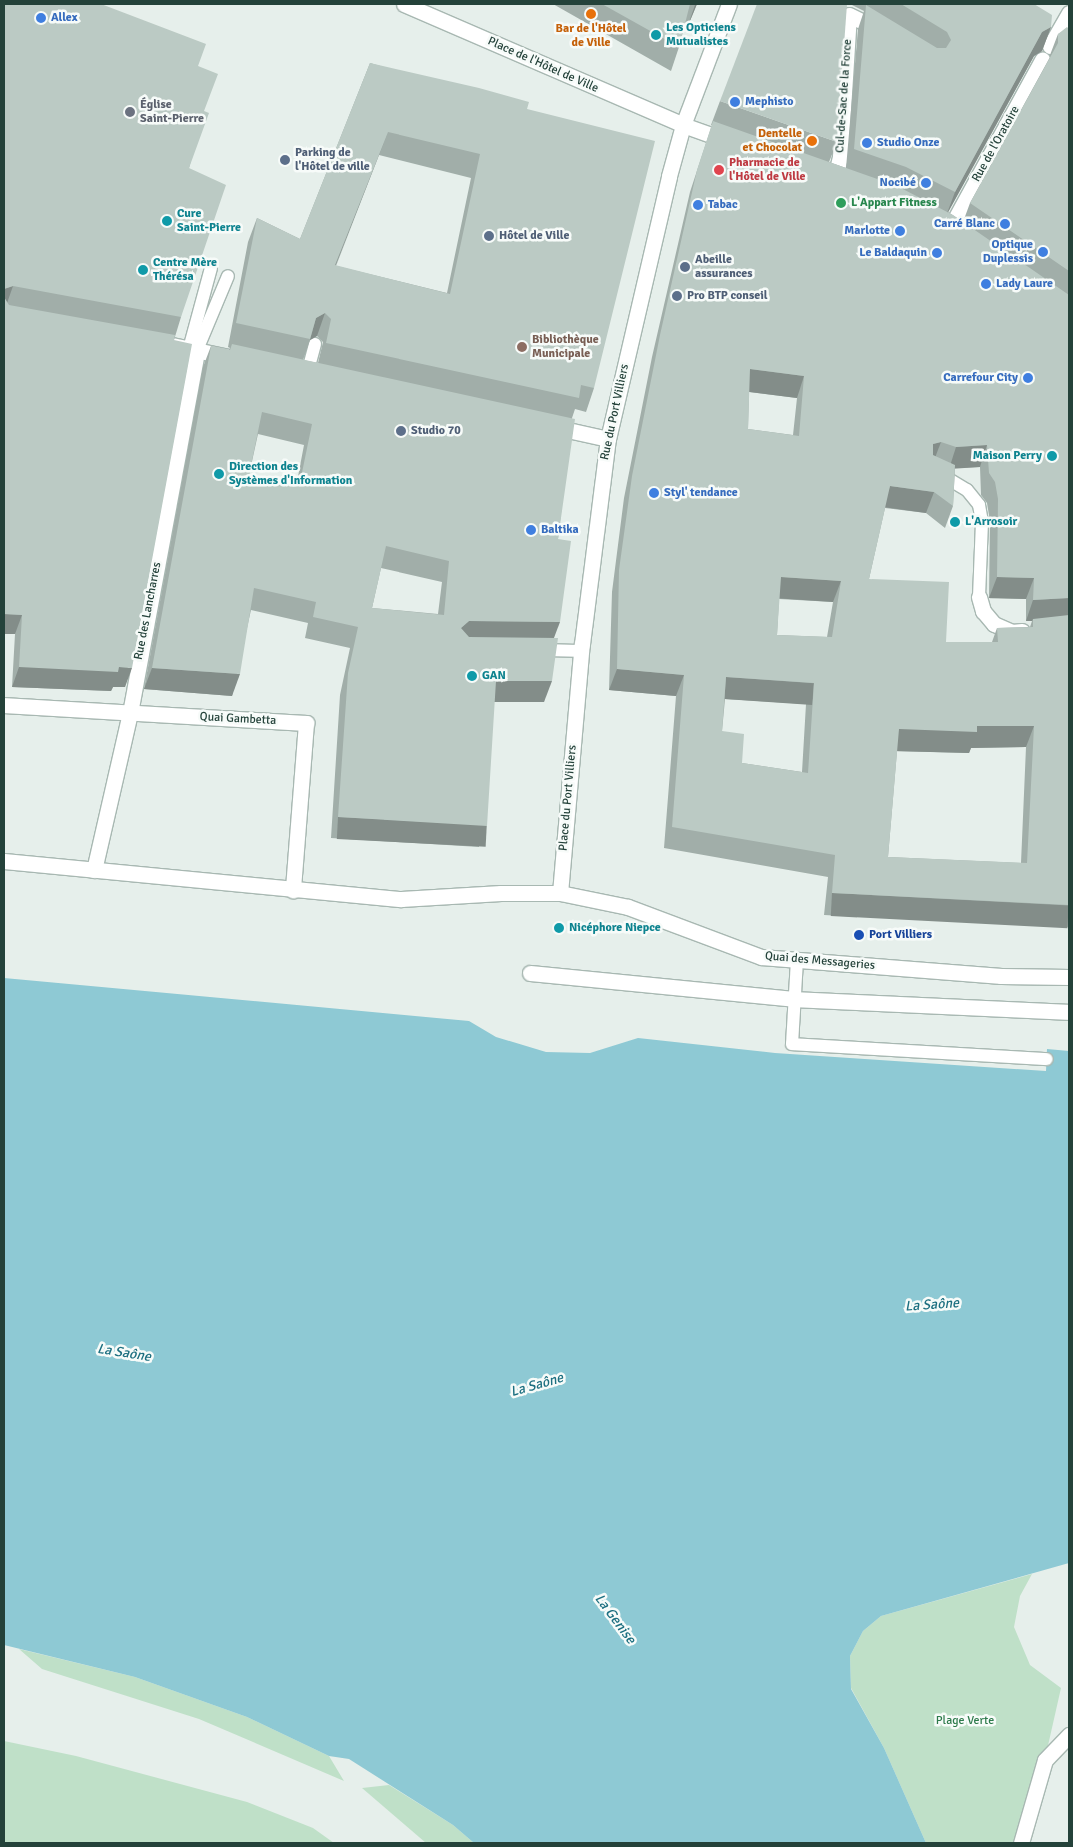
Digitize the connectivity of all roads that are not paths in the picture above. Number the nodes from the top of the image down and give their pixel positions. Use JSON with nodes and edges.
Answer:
{"nodes":[{"id":1,"x":404,"y":4,"type":"edge"},
{"id":2,"x":730,"y":4,"type":"edge"},
{"id":3,"x":1069,"y":13,"type":"edge"},
{"id":4,"x":891,"y":38,"type":"edge"},
{"id":5,"x":1050,"y":46,"type":"edge"},
{"id":6,"x":1042,"y":60,"type":"edge"},
{"id":7,"x":683,"y":125,"type":"junction"},
{"id":8,"x":744,"y":148,"type":"edge"},
{"id":9,"x":820,"y":173,"type":"edge"},
{"id":10,"x":835,"y":178,"type":"junction"},
{"id":11,"x":850,"y":182,"type":"edge"},
{"id":12,"x":933,"y":219,"type":"edge"},
{"id":13,"x":950,"y":228,"type":"junction"},
{"id":14,"x":966,"y":239,"type":"edge"},
{"id":15,"x":211,"y":268,"type":"dead end"},
{"id":16,"x":228,"y":276,"type":"dead end"},
{"id":17,"x":155,"y":342,"type":"edge"},
{"id":18,"x":315,"y":344,"type":"edge"},
{"id":19,"x":193,"y":349,"type":"junction"},
{"id":20,"x":243,"y":360,"type":"edge"},
{"id":21,"x":288,"y":370,"type":"edge"},
{"id":22,"x":307,"y":374,"type":"junction"},
{"id":23,"x":326,"y":378,"type":"edge"},
{"id":24,"x":538,"y":424,"type":"edge"},
{"id":25,"x":608,"y":439,"type":"junction"},
{"id":26,"x":931,"y":471,"type":"edge"},
{"id":27,"x":979,"y":597,"type":"joint"},
{"id":28,"x":1040,"y":629,"type":"edge"},
{"id":29,"x":526,"y":650,"type":"edge"},
{"id":30,"x":581,"y":650,"type":"junction"},
{"id":31,"x":576,"y":704,"type":"joint"},
{"id":32,"x":4,"y":705,"type":"edge"},
{"id":33,"x":130,"y":713,"type":"junction"},
{"id":34,"x":4,"y":861,"type":"edge"},
{"id":35,"x":94,"y":870,"type":"junction"},
{"id":36,"x":293,"y":890,"type":"junction"},
{"id":37,"x":560,"y":893,"type":"junction"},
{"id":38,"x":797,"y":960,"type":"junction"},
{"id":39,"x":530,"y":973,"type":"dead end"},
{"id":40,"x":1069,"y":977,"type":"edge"},
{"id":41,"x":794,"y":999,"type":"junction"},
{"id":42,"x":1069,"y":1012,"type":"edge"},
{"id":43,"x":1047,"y":1059,"type":"dead end"},
{"id":44,"x":1069,"y":1735,"type":"edge"},
{"id":45,"x":1021,"y":1843,"type":"edge"}],
"edges":[{"from":1,"to":7,"type":"street","name":"Place de l'Hôtel de Ville"},
{"from":2,"to":7,"type":"street","name":"Rue du Port Villiers"},
{"from":3,"to":5,"type":"street"},
{"from":4,"to":10,"type":"street","name":"Cul-de-Sac de la Force"},
{"from":6,"to":13,"type":"street","name":"Rue de l'Oratoire"},
{"from":7,"to":8,"type":"street","name":"Place de l'Hôtel de Ville"},
{"from":7,"to":25,"type":"street","name":"Rue du Port Villiers"},
{"from":9,"to":10,"type":"street"},
{"from":10,"to":11,"type":"street"},
{"from":12,"to":13,"type":"street"},
{"from":13,"to":14,"type":"street"},
{"from":15,"to":19,"type":"lane"},
{"from":16,"to":19,"type":"lane"},
{"from":17,"to":19,"type":"street"},
{"from":18,"to":22,"type":"lane"},
{"from":19,"to":20,"type":"street"},
{"from":19,"to":33,"type":"street","name":"Rue des Lancharres"},
{"from":21,"to":22,"type":"street"},
{"from":22,"to":23,"type":"street"},
{"from":24,"to":25,"type":"street"},
{"from":25,"to":30,"type":"street","name":"Rue du Port Villiers"},
{"from":26,"to":27,"type":"lane"},
{"from":27,"to":28,"type":"street"},
{"from":29,"to":30,"type":"lane"},
{"from":30,"to":31,"type":"street","name":"Rue du Port Villiers"},
{"from":31,"to":37,"type":"street","name":"Place du Port Villiers"},
{"from":32,"to":33,"type":"street","name":"Quai Gambetta"},
{"from":33,"to":35,"type":"street","name":"Rue des Lancharres"},
{"from":33,"to":36,"type":"street","name":"Quai Gambetta"},
{"from":34,"to":35,"type":"street"},
{"from":35,"to":36,"type":"street"},
{"from":36,"to":37,"type":"street","name":"Quai des Messageries"},
{"from":37,"to":38,"type":"street","name":"Quai des Messageries"},
{"from":38,"to":40,"type":"street","name":"Quai des Messageries"},
{"from":38,"to":41,"type":"lane"},
{"from":39,"to":41,"type":"street"},
{"from":41,"to":42,"type":"street"},
{"from":41,"to":43,"type":"lane"},
{"from":44,"to":45,"type":"street"}]}
